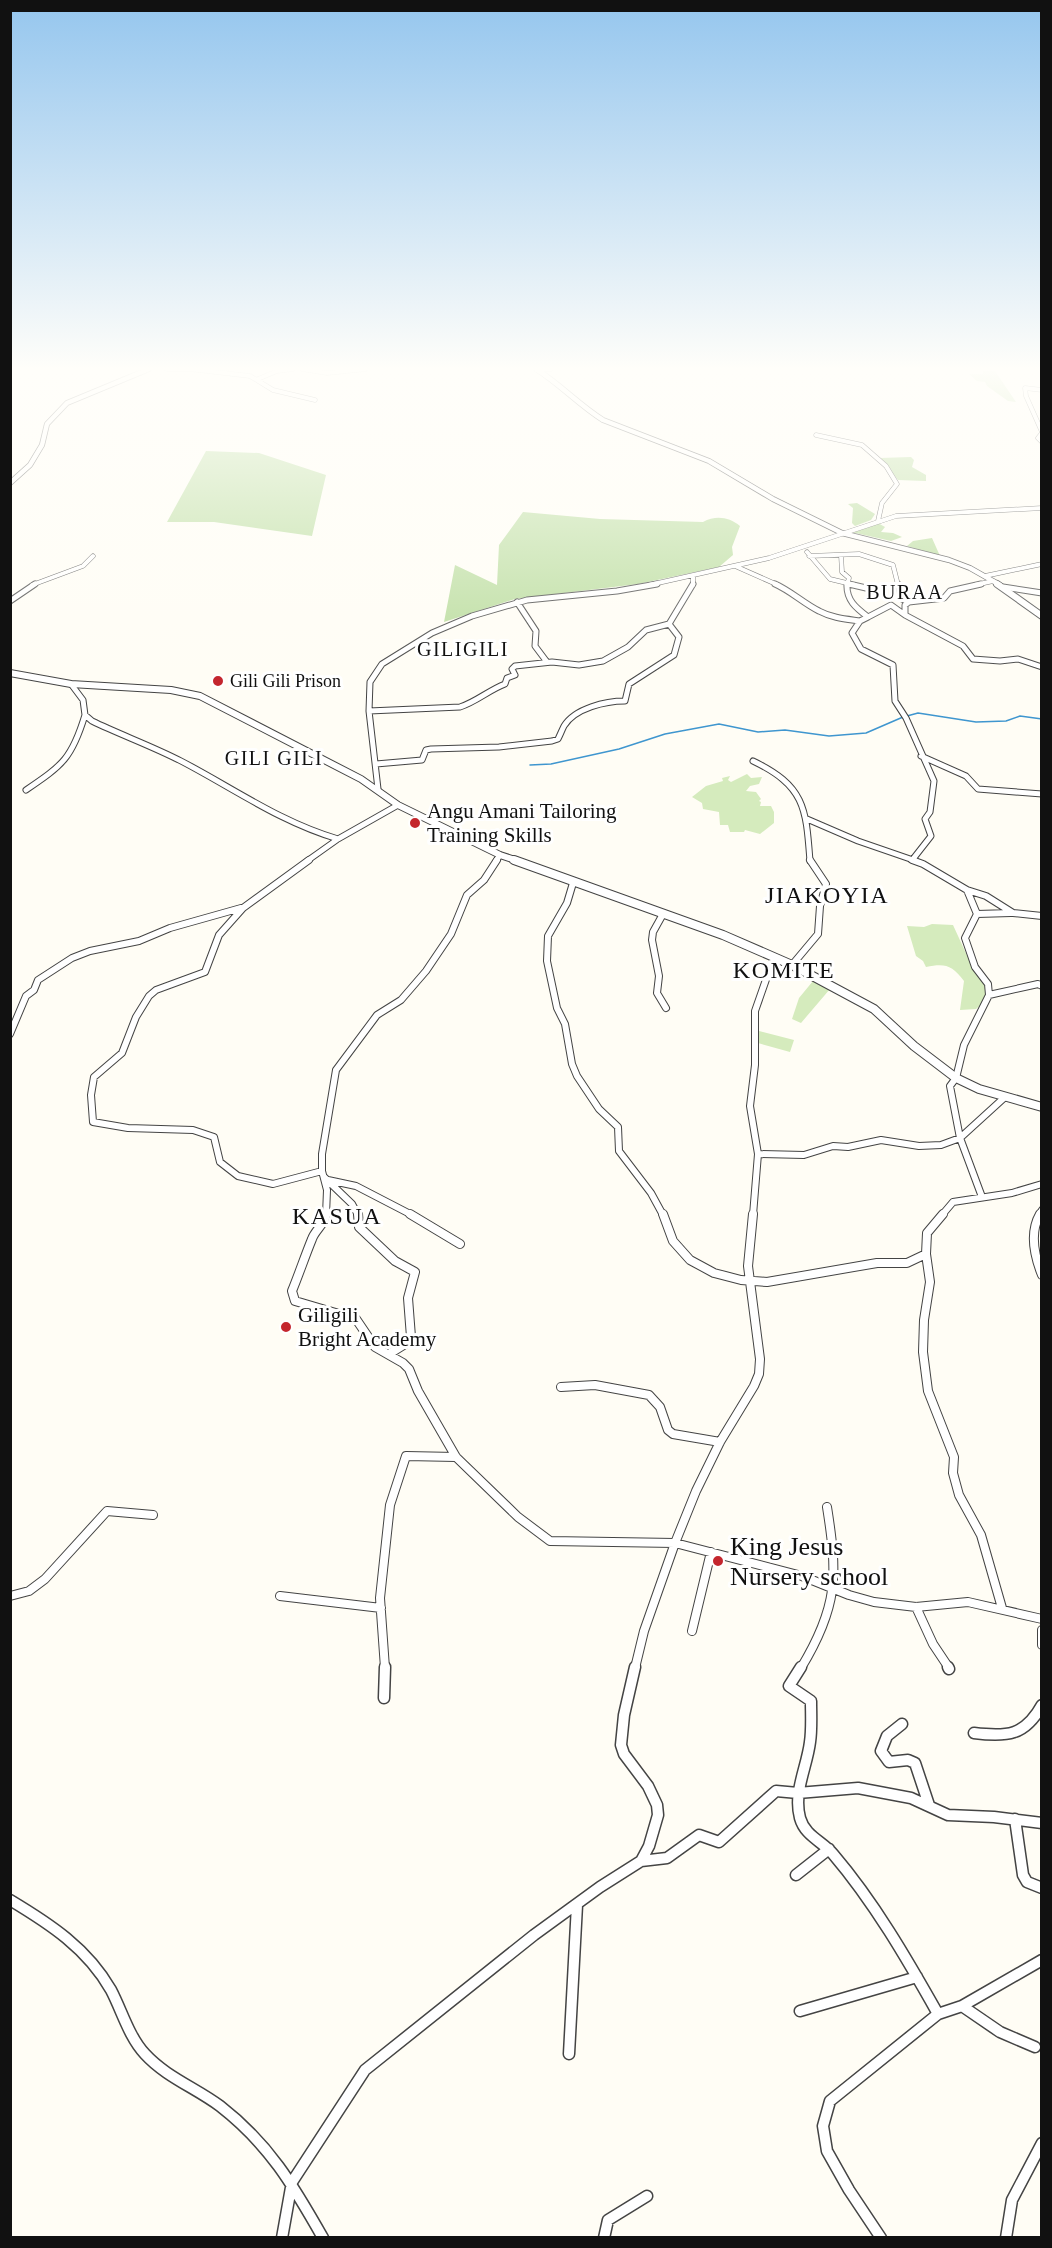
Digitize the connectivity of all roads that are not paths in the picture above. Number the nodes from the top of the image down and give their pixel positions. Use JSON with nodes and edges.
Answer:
{"nodes":[{"id":1,"x":22,"y":474,"type":"edge"},
{"id":2,"x":731,"y":474,"type":"edge"},
{"id":3,"x":892,"y":474,"type":"edge"},
{"id":4,"x":10,"y":483,"type":"edge"},
{"id":5,"x":1041,"y":508,"type":"edge"},
{"id":6,"x":878,"y":521,"type":"junction"},
{"id":7,"x":842,"y":533,"type":"junction"},
{"id":8,"x":803,"y":549,"type":"junction"},
{"id":9,"x":841,"y":555,"type":"junction"},
{"id":10,"x":93,"y":556,"type":"dead end"},
{"id":11,"x":809,"y":556,"type":"junction"},
{"id":12,"x":1041,"y":564,"type":"edge"},
{"id":13,"x":735,"y":566,"type":"junction"},
{"id":14,"x":985,"y":576,"type":"junction"},
{"id":15,"x":693,"y":577,"type":"junction"},
{"id":16,"x":993,"y":581,"type":"junction"},
{"id":17,"x":847,"y":584,"type":"junction"},
{"id":18,"x":1004,"y":587,"type":"junction"},
{"id":19,"x":866,"y":588,"type":"dead end"},
{"id":20,"x":1041,"y":593,"type":"edge"},
{"id":21,"x":10,"y":600,"type":"edge"},
{"id":22,"x":517,"y":602,"type":"junction"},
{"id":23,"x":909,"y":602,"type":"junction"},
{"id":24,"x":905,"y":615,"type":"junction"},
{"id":25,"x":1041,"y":616,"type":"edge"},
{"id":26,"x":868,"y":617,"type":"junction"},
{"id":27,"x":860,"y":621,"type":"junction"},
{"id":28,"x":669,"y":624,"type":"junction"},
{"id":29,"x":547,"y":662,"type":"junction"},
{"id":30,"x":1041,"y":667,"type":"edge"},
{"id":31,"x":10,"y":673,"type":"edge"},
{"id":32,"x":71,"y":684,"type":"junction"},
{"id":33,"x":369,"y":711,"type":"junction"},
{"id":34,"x":85,"y":715,"type":"junction"},
{"id":35,"x":921,"y":756,"type":"junction"},
{"id":36,"x":753,"y":761,"type":"dead end"},
{"id":37,"x":376,"y":764,"type":"junction"},
{"id":38,"x":27,"y":789,"type":"dead end"},
{"id":39,"x":378,"y":789,"type":"junction"},
{"id":40,"x":1041,"y":794,"type":"edge"},
{"id":41,"x":398,"y":806,"type":"junction"},
{"id":42,"x":807,"y":819,"type":"junction"},
{"id":43,"x":338,"y":839,"type":"junction"},
{"id":44,"x":500,"y":855,"type":"junction"},
{"id":45,"x":913,"y":859,"type":"junction"},
{"id":46,"x":573,"y":883,"type":"junction"},
{"id":47,"x":967,"y":890,"type":"junction"},
{"id":48,"x":243,"y":908,"type":"junction"},
{"id":49,"x":1011,"y":913,"type":"junction"},
{"id":50,"x":663,"y":914,"type":"junction"},
{"id":51,"x":976,"y":915,"type":"junction"},
{"id":52,"x":1041,"y":916,"type":"edge"},
{"id":53,"x":779,"y":959,"type":"junction"},
{"id":54,"x":792,"y":965,"type":"junction"},
{"id":55,"x":1041,"y":986,"type":"edge"},
{"id":56,"x":989,"y":995,"type":"junction"},
{"id":57,"x":666,"y":1008,"type":"dead end"},
{"id":58,"x":10,"y":1034,"type":"edge"},
{"id":59,"x":956,"y":1078,"type":"junction"},
{"id":60,"x":1005,"y":1097,"type":"junction"},
{"id":61,"x":1041,"y":1107,"type":"edge"},
{"id":62,"x":960,"y":1138,"type":"junction"},
{"id":63,"x":758,"y":1154,"type":"junction"},
{"id":64,"x":325,"y":1176,"type":"junction"},
{"id":65,"x":1041,"y":1184,"type":"edge"},
{"id":66,"x":982,"y":1197,"type":"junction"},
{"id":67,"x":1041,"y":1210,"type":"edge"},
{"id":68,"x":460,"y":1244,"type":"dead end"},
{"id":69,"x":926,"y":1254,"type":"junction"},
{"id":70,"x":1041,"y":1275,"type":"edge"},
{"id":71,"x":750,"y":1282,"type":"junction"},
{"id":72,"x":389,"y":1354,"type":"junction"},
{"id":73,"x":561,"y":1387,"type":"dead end"},
{"id":74,"x":720,"y":1442,"type":"junction"},
{"id":75,"x":456,"y":1457,"type":"junction"},
{"id":76,"x":827,"y":1507,"type":"dead end"},
{"id":77,"x":153,"y":1515,"type":"dead end"},
{"id":78,"x":675,"y":1543,"type":"junction"},
{"id":79,"x":711,"y":1552,"type":"junction"},
{"id":80,"x":832,"y":1588,"type":"junction"},
{"id":81,"x":10,"y":1596,"type":"edge"},
{"id":82,"x":280,"y":1596,"type":"dead end"},
{"id":83,"x":916,"y":1606,"type":"junction"},
{"id":84,"x":381,"y":1608,"type":"junction"},
{"id":85,"x":1002,"y":1608,"type":"junction"},
{"id":86,"x":1041,"y":1619,"type":"edge"},
{"id":87,"x":1041,"y":1630,"type":"edge"},
{"id":88,"x":692,"y":1631,"type":"dead end"},
{"id":89,"x":1041,"y":1645,"type":"edge"},
{"id":90,"x":949,"y":1669,"type":"dead end"},
{"id":91,"x":384,"y":1698,"type":"dead end"},
{"id":92,"x":1041,"y":1705,"type":"edge"},
{"id":93,"x":902,"y":1724,"type":"dead end"},
{"id":94,"x":974,"y":1733,"type":"dead end"},
{"id":95,"x":798,"y":1793,"type":"junction"},
{"id":96,"x":929,"y":1805,"type":"junction"},
{"id":97,"x":1015,"y":1819,"type":"junction"},
{"id":98,"x":1041,"y":1823,"type":"edge"},
{"id":99,"x":830,"y":1849,"type":"junction"},
{"id":100,"x":641,"y":1861,"type":"junction"},
{"id":101,"x":796,"y":1875,"type":"dead end"},
{"id":102,"x":1041,"y":1888,"type":"edge"},
{"id":103,"x":10,"y":1900,"type":"edge"},
{"id":104,"x":576,"y":1905,"type":"junction"},
{"id":105,"x":1041,"y":1960,"type":"edge"},
{"id":106,"x":917,"y":1977,"type":"junction"},
{"id":107,"x":962,"y":2006,"type":"junction"},
{"id":108,"x":800,"y":2011,"type":"dead end"},
{"id":109,"x":938,"y":2014,"type":"junction"},
{"id":110,"x":1035,"y":2047,"type":"dead end"},
{"id":111,"x":569,"y":2054,"type":"dead end"},
{"id":112,"x":1041,"y":2143,"type":"edge"},
{"id":113,"x":292,"y":2182,"type":"junction"},
{"id":114,"x":647,"y":2196,"type":"dead end"},
{"id":115,"x":282,"y":2238,"type":"edge"},
{"id":116,"x":323,"y":2238,"type":"edge"},
{"id":117,"x":603,"y":2238,"type":"edge"},
{"id":118,"x":881,"y":2238,"type":"edge"},
{"id":119,"x":1006,"y":2238,"type":"edge"}],
"edges":[{"from":1,"to":4,"type":"street"},
{"from":2,"to":7,"type":"street"},
{"from":3,"to":6,"type":"street"},
{"from":5,"to":6,"type":"street"},
{"from":6,"to":7,"type":"street"},
{"from":7,"to":8,"type":"street"},
{"from":7,"to":14,"type":"street"},
{"from":8,"to":11,"type":"street"},
{"from":8,"to":13,"type":"street"},
{"from":9,"to":11,"type":"street"},
{"from":9,"to":17,"type":"street"},
{"from":9,"to":23,"type":"street"},
{"from":10,"to":21,"type":"street"},
{"from":11,"to":17,"type":"street"},
{"from":12,"to":14,"type":"street"},
{"from":13,"to":15,"type":"street"},
{"from":13,"to":27,"type":"street"},
{"from":14,"to":16,"type":"street"},
{"from":15,"to":22,"type":"street"},
{"from":15,"to":28,"type":"street"},
{"from":16,"to":18,"type":"street"},
{"from":16,"to":23,"type":"street"},
{"from":17,"to":19,"type":"street"},
{"from":17,"to":26,"type":"street"},
{"from":18,"to":20,"type":"street"},
{"from":18,"to":25,"type":"street"},
{"from":22,"to":29,"type":"street"},
{"from":22,"to":33,"type":"street"},
{"from":23,"to":24,"type":"street"},
{"from":24,"to":26,"type":"street"},
{"from":24,"to":30,"type":"street"},
{"from":26,"to":27,"type":"street"},
{"from":27,"to":35,"type":"street"},
{"from":28,"to":29,"type":"street"},
{"from":28,"to":37,"type":"street"},
{"from":29,"to":33,"type":"street"},
{"from":31,"to":32,"type":"street"},
{"from":32,"to":34,"type":"street"},
{"from":32,"to":39,"type":"street"},
{"from":33,"to":37,"type":"street"},
{"from":34,"to":38,"type":"street"},
{"from":34,"to":43,"type":"street"},
{"from":35,"to":40,"type":"street"},
{"from":35,"to":45,"type":"street"},
{"from":36,"to":42,"type":"street"},
{"from":37,"to":39,"type":"street"},
{"from":39,"to":41,"type":"street"},
{"from":41,"to":43,"type":"street"},
{"from":41,"to":44,"type":"street"},
{"from":42,"to":45,"type":"street"},
{"from":42,"to":54,"type":"street"},
{"from":43,"to":48,"type":"street"},
{"from":44,"to":46,"type":"street"},
{"from":44,"to":64,"type":"street"},
{"from":45,"to":47,"type":"street"},
{"from":46,"to":50,"type":"street"},
{"from":46,"to":71,"type":"street"},
{"from":47,"to":49,"type":"street"},
{"from":47,"to":51,"type":"street"},
{"from":48,"to":58,"type":"street"},
{"from":48,"to":64,"type":"street"},
{"from":49,"to":51,"type":"street"},
{"from":49,"to":52,"type":"street"},
{"from":50,"to":53,"type":"street"},
{"from":50,"to":57,"type":"street"},
{"from":51,"to":56,"type":"street"},
{"from":53,"to":54,"type":"street"},
{"from":53,"to":63,"type":"street"},
{"from":54,"to":59,"type":"street"},
{"from":55,"to":56,"type":"street"},
{"from":56,"to":59,"type":"street"},
{"from":59,"to":60,"type":"street"},
{"from":59,"to":62,"type":"street"},
{"from":60,"to":61,"type":"street"},
{"from":60,"to":62,"type":"street"},
{"from":62,"to":63,"type":"street"},
{"from":62,"to":66,"type":"street"},
{"from":63,"to":71,"type":"street"},
{"from":64,"to":68,"type":"street"},
{"from":64,"to":72,"type":"street"},
{"from":64,"to":72,"type":"street"},
{"from":65,"to":66,"type":"street"},
{"from":66,"to":69,"type":"street"},
{"from":67,"to":70,"type":"street"},
{"from":69,"to":71,"type":"street"},
{"from":69,"to":85,"type":"street"},
{"from":71,"to":74,"type":"street"},
{"from":72,"to":75,"type":"street"},
{"from":73,"to":74,"type":"street"},
{"from":74,"to":78,"type":"street"},
{"from":75,"to":78,"type":"street"},
{"from":75,"to":84,"type":"street"},
{"from":76,"to":80,"type":"street"},
{"from":77,"to":81,"type":"street"},
{"from":78,"to":79,"type":"street"},
{"from":78,"to":100,"type":"street"},
{"from":79,"to":80,"type":"street"},
{"from":79,"to":88,"type":"street"},
{"from":80,"to":83,"type":"street"},
{"from":80,"to":95,"type":"street"},
{"from":82,"to":84,"type":"street"},
{"from":83,"to":85,"type":"street"},
{"from":83,"to":90,"type":"street"},
{"from":84,"to":91,"type":"street"},
{"from":85,"to":86,"type":"street"},
{"from":87,"to":89,"type":"street"},
{"from":92,"to":94,"type":"street"},
{"from":93,"to":96,"type":"street"},
{"from":95,"to":96,"type":"street"},
{"from":95,"to":99,"type":"street"},
{"from":95,"to":100,"type":"street"},
{"from":96,"to":97,"type":"street"},
{"from":97,"to":98,"type":"street"},
{"from":97,"to":102,"type":"street"},
{"from":99,"to":101,"type":"street"},
{"from":99,"to":106,"type":"street"},
{"from":100,"to":104,"type":"street"},
{"from":103,"to":113,"type":"street"},
{"from":104,"to":111,"type":"street"},
{"from":104,"to":113,"type":"street"},
{"from":105,"to":107,"type":"street"},
{"from":106,"to":108,"type":"street"},
{"from":106,"to":109,"type":"street"},
{"from":107,"to":109,"type":"street"},
{"from":107,"to":110,"type":"street"},
{"from":109,"to":118,"type":"street"},
{"from":112,"to":119,"type":"street"},
{"from":113,"to":115,"type":"street"},
{"from":113,"to":116,"type":"street"},
{"from":114,"to":117,"type":"street"}]}
